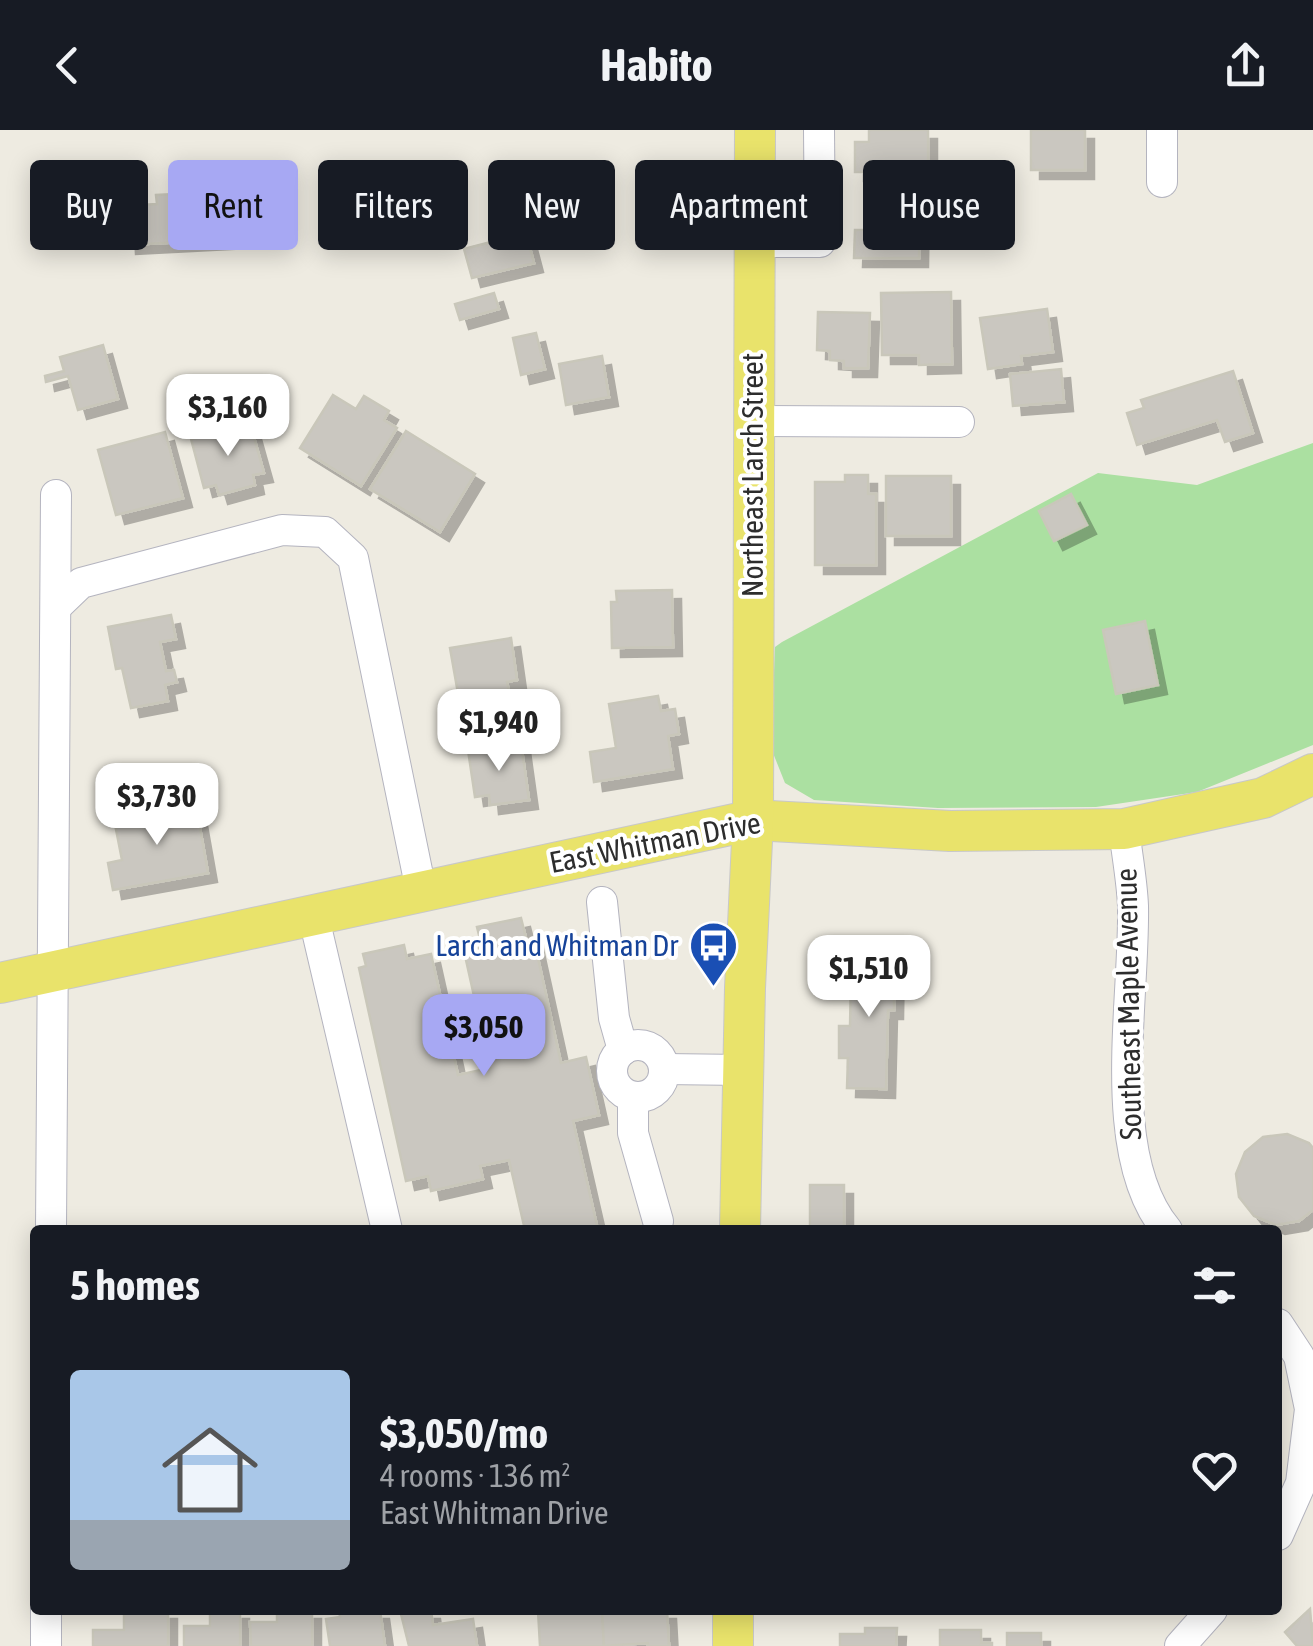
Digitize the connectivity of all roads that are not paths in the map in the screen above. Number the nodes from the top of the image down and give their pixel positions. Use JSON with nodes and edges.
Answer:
{"nodes":[{"id":1,"x":754,"y":130,"type":"edge"},
{"id":2,"x":819,"y":130,"type":"edge"},
{"id":3,"x":1162,"y":130,"type":"edge"},
{"id":4,"x":754,"y":160,"type":"edge"},
{"id":5,"x":819,"y":160,"type":"edge"},
{"id":6,"x":1162,"y":182,"type":"dead end"},
{"id":7,"x":754,"y":250,"type":"edge"},
{"id":8,"x":753,"y":421,"type":"junction"},
{"id":9,"x":959,"y":422,"type":"dead end"},
{"id":10,"x":56,"y":496,"type":"dead end"},
{"id":11,"x":56,"y":607,"type":"junction"},
{"id":12,"x":1313,"y":774,"type":"edge"},
{"id":13,"x":753,"y":820,"type":"junction"},
{"id":14,"x":1124,"y":830,"type":"junction"},
{"id":15,"x":421,"y":890,"type":"junction"},
{"id":16,"x":602,"y":902,"type":"dead end"},
{"id":17,"x":313,"y":914,"type":"junction"},
{"id":18,"x":53,"y":971,"type":"junction"},
{"id":19,"x":0,"y":983,"type":"edge"},
{"id":20,"x":623,"y":1050,"type":"junction"},
{"id":21,"x":664,"y":1069,"type":"junction"},
{"id":22,"x":743,"y":1070,"type":"junction"},
{"id":23,"x":634,"y":1097,"type":"junction"},
{"id":24,"x":658,"y":1221,"type":"dead end"},
{"id":25,"x":51,"y":1225,"type":"edge"},
{"id":26,"x":386,"y":1225,"type":"edge"},
{"id":27,"x":740,"y":1225,"type":"edge"},
{"id":28,"x":1163,"y":1225,"type":"edge"},
{"id":29,"x":1282,"y":1330,"type":"edge"},
{"id":30,"x":1282,"y":1526,"type":"edge"},
{"id":31,"x":46,"y":1615,"type":"edge"},
{"id":32,"x":733,"y":1615,"type":"edge"},
{"id":33,"x":1207,"y":1615,"type":"edge"},
{"id":34,"x":46,"y":1646,"type":"edge"},
{"id":35,"x":733,"y":1646,"type":"edge"},
{"id":36,"x":1180,"y":1646,"type":"edge"}],
"edges":[{"from":1,"to":4,"type":"main road","name":"Northeast Larch Street"},
{"from":2,"to":5,"type":"street"},
{"from":3,"to":6,"type":"street"},
{"from":7,"to":8,"type":"main road","name":"Northeast Larch Street"},
{"from":8,"to":9,"type":"street"},
{"from":8,"to":13,"type":"main road","name":"Northeast Larch Street"},
{"from":10,"to":11,"type":"street"},
{"from":11,"to":15,"type":"street"},
{"from":11,"to":18,"type":"street"},
{"from":12,"to":14,"type":"main road","name":"East Whitman Drive"},
{"from":13,"to":14,"type":"main road","name":"East Whitman Drive"},
{"from":13,"to":15,"type":"main road","name":"East Whitman Drive"},
{"from":13,"to":22,"type":"main road","name":"Northeast Larch Street"},
{"from":14,"to":28,"type":"street","name":"Southeast Maple Avenue"},
{"from":15,"to":17,"type":"main road","name":"East Whitman Drive"},
{"from":16,"to":20,"type":"street"},
{"from":17,"to":18,"type":"main road","name":"East Whitman Drive"},
{"from":17,"to":26,"type":"street"},
{"from":18,"to":19,"type":"main road","name":"East Whitman Drive"},
{"from":18,"to":25,"type":"street"},
{"from":20,"to":21,"type":"street"},
{"from":20,"to":23,"type":"street"},
{"from":21,"to":22,"type":"street"},
{"from":21,"to":23,"type":"street"},
{"from":22,"to":27,"type":"main road","name":"Northeast Larch Street"},
{"from":23,"to":24,"type":"street"},
{"from":29,"to":30,"type":"street"},
{"from":31,"to":34,"type":"street"},
{"from":32,"to":35,"type":"main road"},
{"from":33,"to":36,"type":"street"}]}
